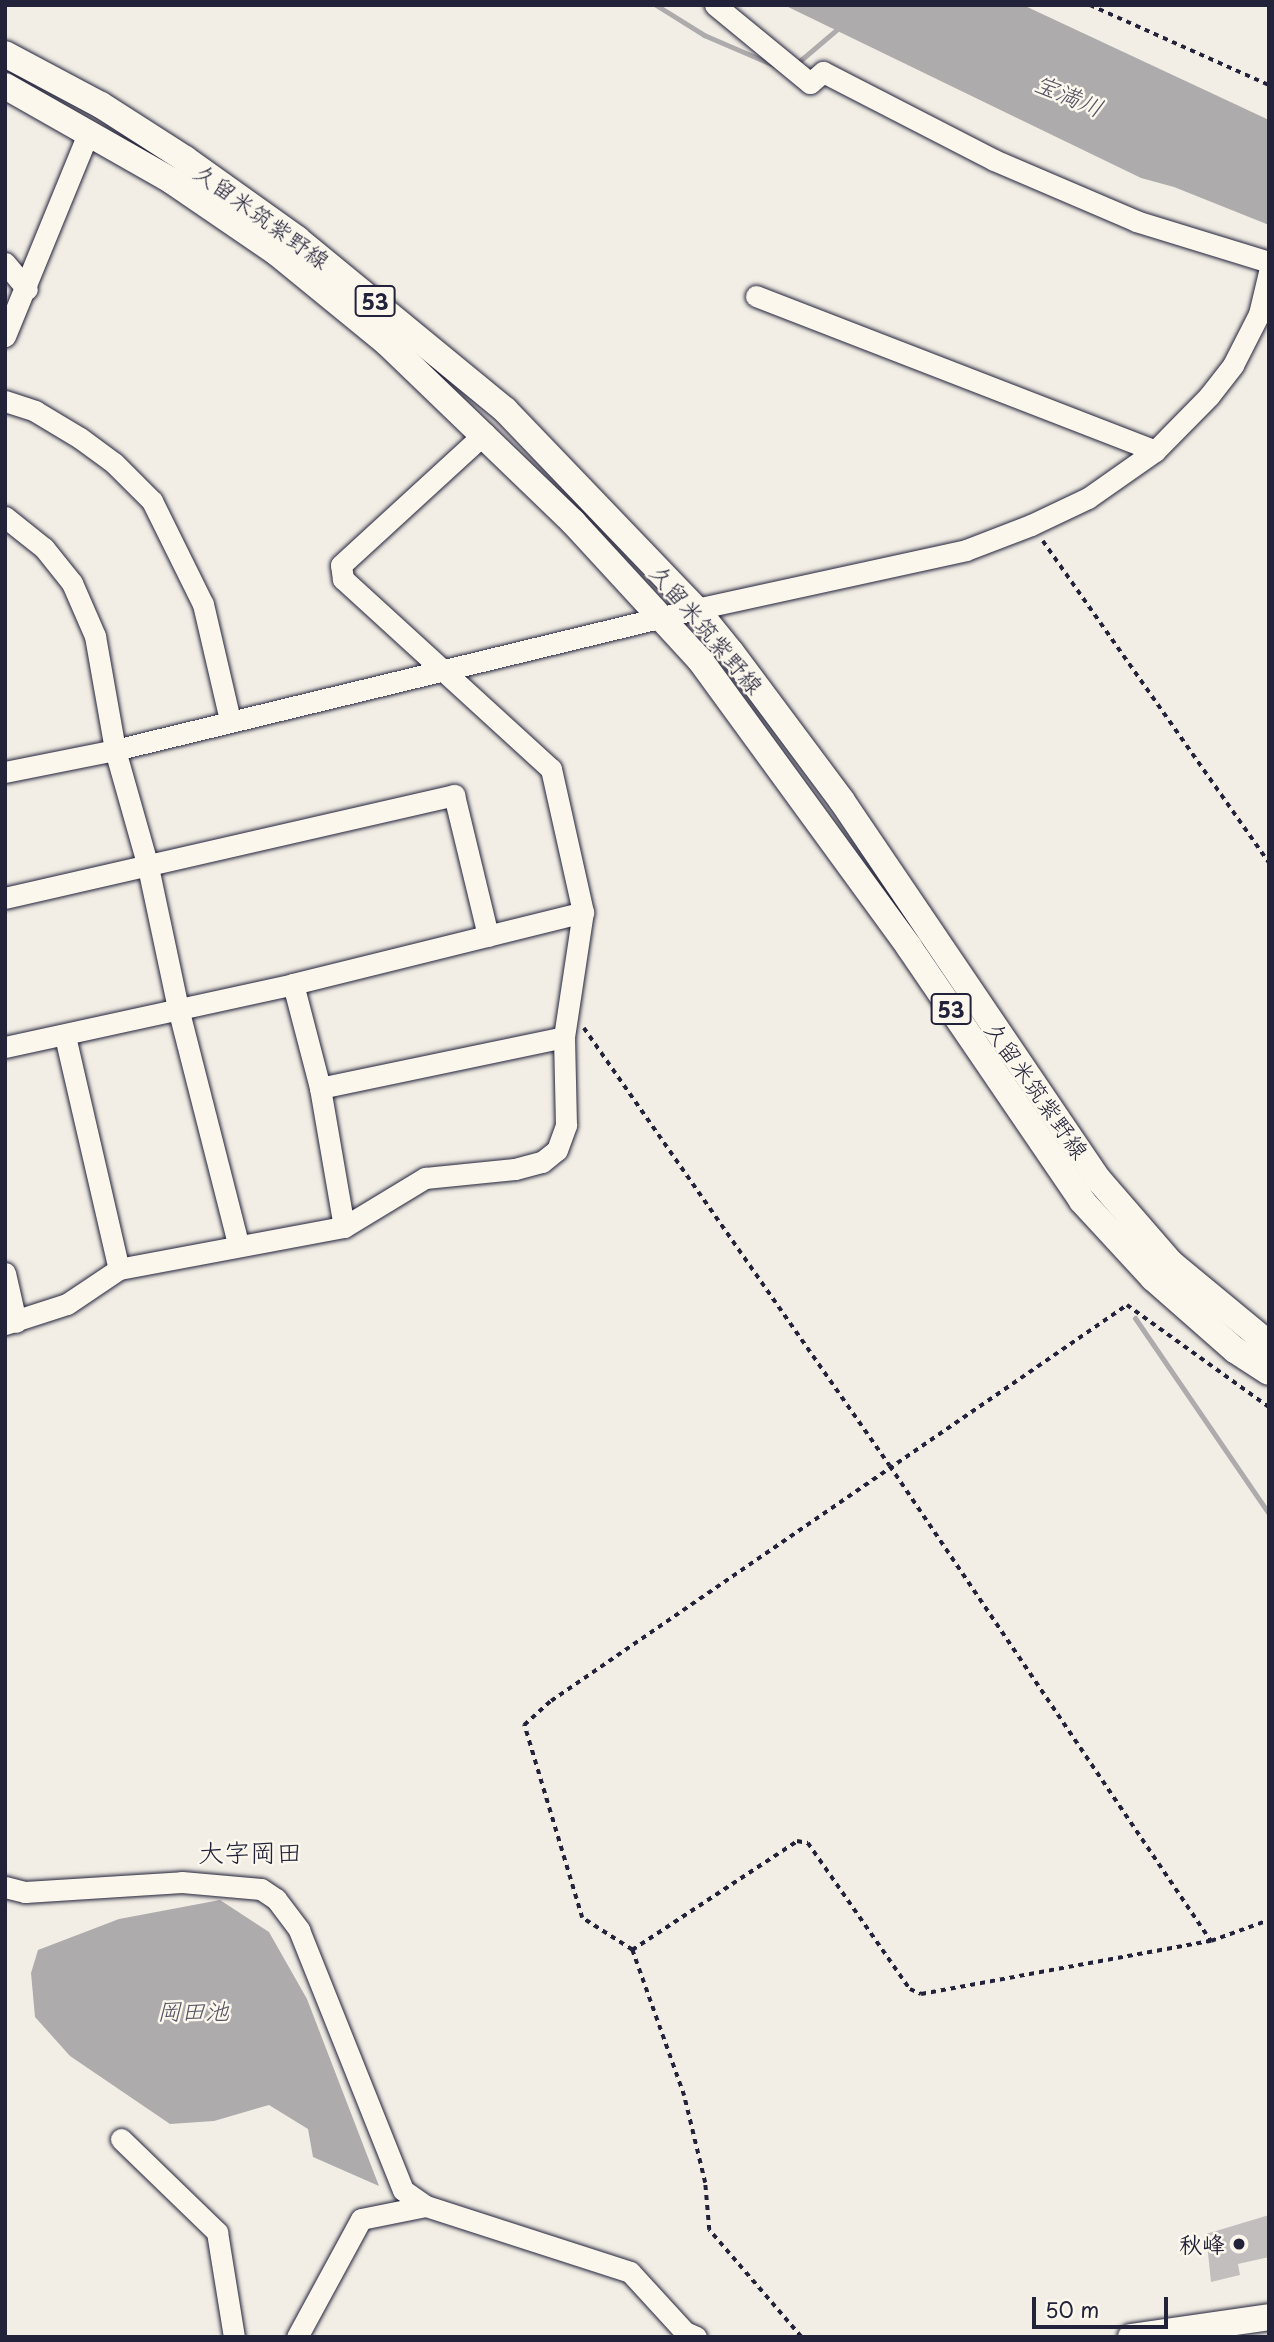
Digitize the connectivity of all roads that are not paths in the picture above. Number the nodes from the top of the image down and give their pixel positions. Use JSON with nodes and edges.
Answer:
{"nodes":[{"id":1,"x":715,"y":5,"type":"edge"},
{"id":2,"x":5,"y":54,"type":"edge"},
{"id":3,"x":5,"y":86,"type":"edge"},
{"id":4,"x":88,"y":134,"type":"junction"},
{"id":5,"x":1269,"y":262,"type":"edge"},
{"id":6,"x":5,"y":263,"type":"edge"},
{"id":7,"x":1269,"y":272,"type":"edge"},
{"id":8,"x":27,"y":289,"type":"junction"},
{"id":9,"x":757,"y":296,"type":"dead end"},
{"id":10,"x":5,"y":336,"type":"edge"},
{"id":11,"x":5,"y":401,"type":"edge"},
{"id":12,"x":485,"y":433,"type":"junction"},
{"id":13,"x":1155,"y":450,"type":"junction"},
{"id":14,"x":5,"y":517,"type":"edge"},
{"id":15,"x":696,"y":609,"type":"junction"},
{"id":16,"x":663,"y":617,"type":"junction"},
{"id":17,"x":444,"y":670,"type":"junction"},
{"id":18,"x":230,"y":720,"type":"junction"},
{"id":19,"x":115,"y":750,"type":"junction"},
{"id":20,"x":5,"y":772,"type":"edge"},
{"id":21,"x":148,"y":867,"type":"junction"},
{"id":22,"x":5,"y":898,"type":"edge"},
{"id":23,"x":583,"y":912,"type":"junction"},
{"id":24,"x":488,"y":936,"type":"junction"},
{"id":25,"x":293,"y":984,"type":"junction"},
{"id":26,"x":178,"y":1008,"type":"junction"},
{"id":27,"x":65,"y":1036,"type":"junction"},
{"id":28,"x":564,"y":1037,"type":"junction"},
{"id":29,"x":5,"y":1047,"type":"edge"},
{"id":30,"x":320,"y":1088,"type":"junction"},
{"id":31,"x":344,"y":1227,"type":"junction"},
{"id":32,"x":238,"y":1244,"type":"junction"},
{"id":33,"x":119,"y":1269,"type":"junction"},
{"id":34,"x":5,"y":1273,"type":"edge"},
{"id":35,"x":10,"y":1323,"type":"edge"},
{"id":36,"x":1269,"y":1344,"type":"edge"},
{"id":37,"x":1269,"y":1372,"type":"edge"},
{"id":38,"x":5,"y":1888,"type":"edge"},
{"id":39,"x":121,"y":2139,"type":"dead end"},
{"id":40,"x":426,"y":2206,"type":"junction"},
{"id":41,"x":1269,"y":2317,"type":"edge"},
{"id":42,"x":234,"y":2337,"type":"edge"},
{"id":43,"x":297,"y":2337,"type":"edge"},
{"id":44,"x":696,"y":2337,"type":"edge"},
{"id":45,"x":1131,"y":2337,"type":"edge"}],
"edges":[{"from":1,"to":5,"type":"street"},
{"from":2,"to":15,"type":"main road","name":"久留米筑紫野線","number":"53"},
{"from":3,"to":4,"type":"main road","name":"久留米筑紫野線","number":"53"},
{"from":4,"to":8,"type":"street"},
{"from":4,"to":12,"type":"main road","name":"久留米筑紫野線","number":"53"},
{"from":6,"to":8,"type":"street"},
{"from":7,"to":13,"type":"street"},
{"from":8,"to":10,"type":"street"},
{"from":9,"to":13,"type":"street"},
{"from":11,"to":18,"type":"street"},
{"from":12,"to":16,"type":"main road","name":"久留米筑紫野線","number":"53"},
{"from":12,"to":17,"type":"street"},
{"from":13,"to":15,"type":"street"},
{"from":14,"to":19,"type":"street"},
{"from":15,"to":16,"type":"street"},
{"from":15,"to":36,"type":"main road","name":"久留米筑紫野線","number":"53"},
{"from":16,"to":17,"type":"street"},
{"from":16,"to":37,"type":"main road","name":"久留米筑紫野線","number":"53"},
{"from":17,"to":18,"type":"street"},
{"from":17,"to":23,"type":"street"},
{"from":18,"to":19,"type":"street"},
{"from":19,"to":20,"type":"street"},
{"from":19,"to":21,"type":"street"},
{"from":21,"to":22,"type":"street"},
{"from":21,"to":24,"type":"street"},
{"from":21,"to":26,"type":"street"},
{"from":23,"to":24,"type":"street"},
{"from":23,"to":28,"type":"street"},
{"from":24,"to":25,"type":"street"},
{"from":25,"to":26,"type":"street"},
{"from":25,"to":30,"type":"street"},
{"from":26,"to":27,"type":"street"},
{"from":26,"to":32,"type":"street"},
{"from":27,"to":29,"type":"street"},
{"from":27,"to":33,"type":"street"},
{"from":28,"to":30,"type":"street"},
{"from":28,"to":31,"type":"street"},
{"from":30,"to":31,"type":"street"},
{"from":31,"to":32,"type":"street"},
{"from":32,"to":33,"type":"street"},
{"from":33,"to":35,"type":"street"},
{"from":34,"to":35,"type":"street"},
{"from":38,"to":40,"type":"street"},
{"from":39,"to":42,"type":"street"},
{"from":40,"to":43,"type":"street"},
{"from":40,"to":44,"type":"street"},
{"from":41,"to":45,"type":"main road"}]}
